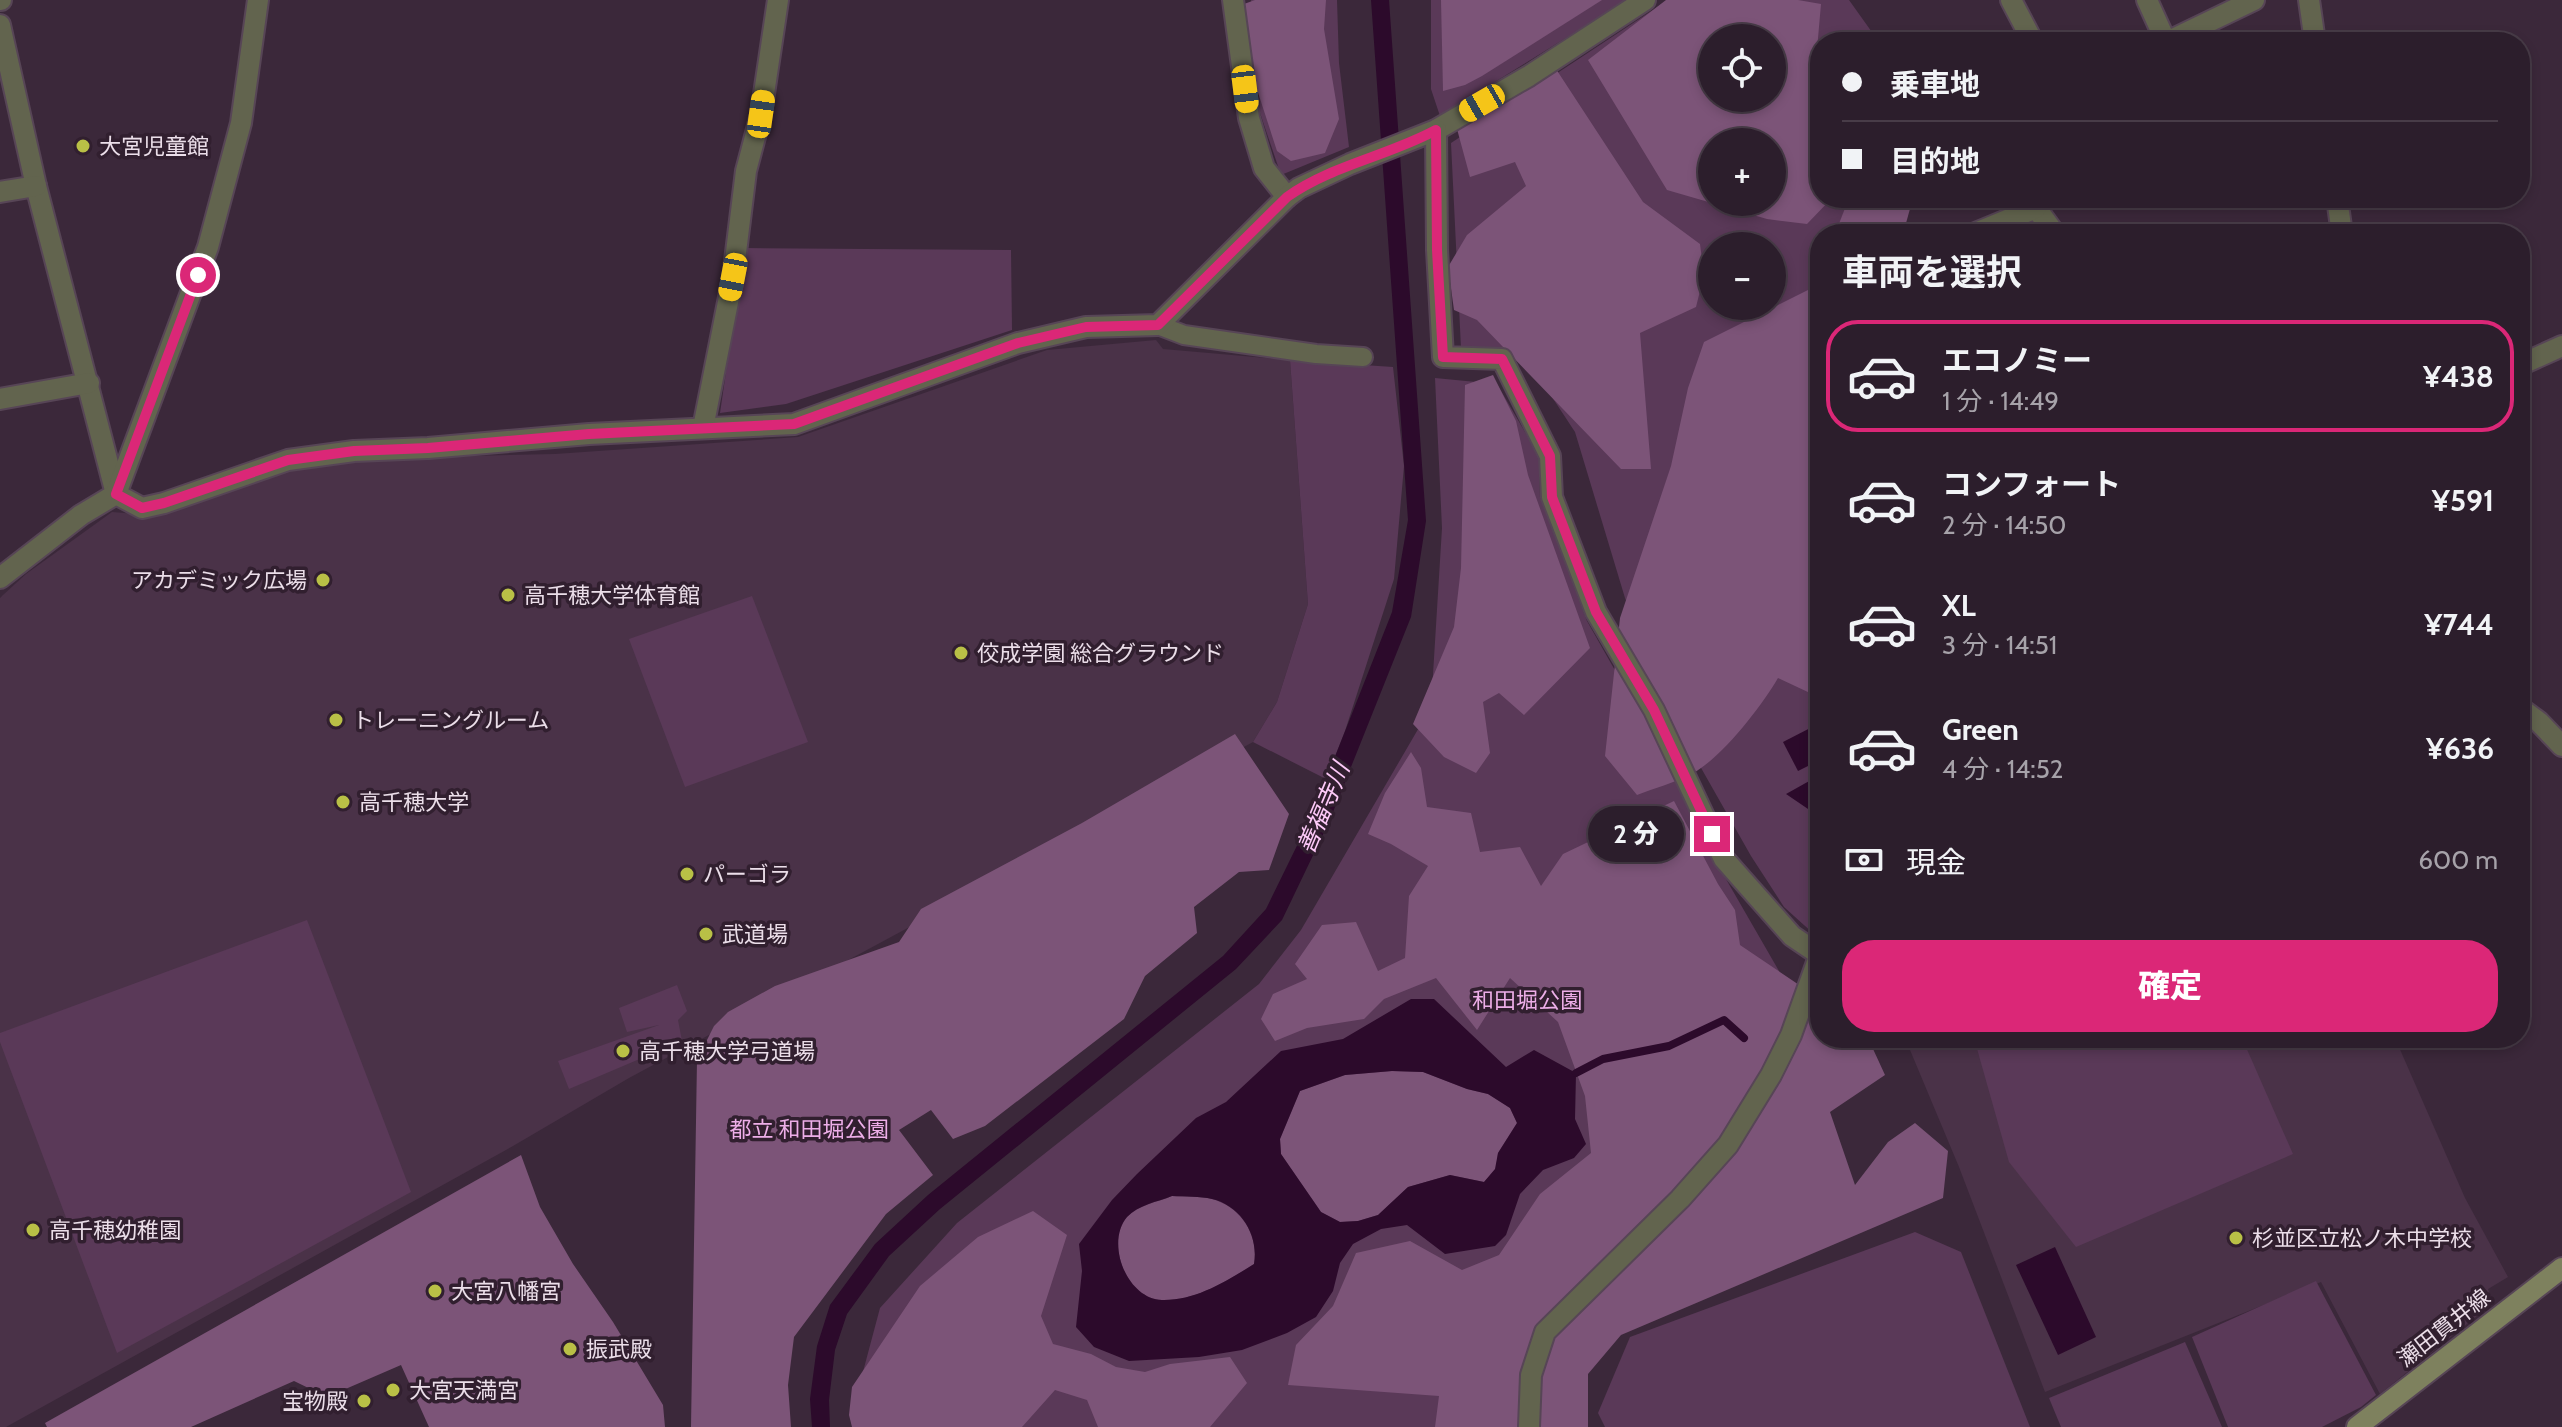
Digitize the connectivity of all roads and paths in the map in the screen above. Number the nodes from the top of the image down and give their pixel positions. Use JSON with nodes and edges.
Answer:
{"nodes":[{"id":1,"x":258,"y":0,"type":"edge"},
{"id":2,"x":778,"y":0,"type":"edge"},
{"id":3,"x":1233,"y":0,"type":"edge"},
{"id":4,"x":1645,"y":0,"type":"edge"},
{"id":5,"x":2011,"y":0,"type":"edge"},
{"id":6,"x":2147,"y":0,"type":"edge"},
{"id":7,"x":2254,"y":0,"type":"edge"},
{"id":8,"x":2309,"y":0,"type":"edge"},
{"id":9,"x":0,"y":25,"type":"edge"},
{"id":10,"x":2028,"y":32,"type":"edge"},
{"id":11,"x":2161,"y":32,"type":"edge"},
{"id":12,"x":2187,"y":32,"type":"edge"},
{"id":13,"x":2314,"y":32,"type":"edge"},
{"id":14,"x":1431,"y":133,"type":"junction"},
{"id":15,"x":36,"y":186,"type":"junction"},
{"id":16,"x":0,"y":192,"type":"edge"},
{"id":17,"x":1287,"y":197,"type":"junction"},
{"id":18,"x":2027,"y":208,"type":"edge"},
{"id":19,"x":1994,"y":224,"type":"edge"},
{"id":20,"x":1158,"y":325,"type":"junction"},
{"id":21,"x":2562,"y":346,"type":"edge"},
{"id":22,"x":1363,"y":357,"type":"dead end"},
{"id":23,"x":2530,"y":360,"type":"edge"},
{"id":24,"x":89,"y":383,"type":"junction"},
{"id":25,"x":0,"y":399,"type":"edge"},
{"id":26,"x":703,"y":428,"type":"junction"},
{"id":27,"x":116,"y":494,"type":"junction"},
{"id":28,"x":0,"y":578,"type":"edge"},
{"id":29,"x":2530,"y":715,"type":"edge"},
{"id":30,"x":2562,"y":746,"type":"edge"},
{"id":31,"x":1810,"y":948,"type":"edge"},
{"id":32,"x":1810,"y":982,"type":"edge"},
{"id":33,"x":2562,"y":1268,"type":"edge"},
{"id":34,"x":1529,"y":1427,"type":"edge"},
{"id":35,"x":2357,"y":1427,"type":"edge"}],
"edges":[{"from":1,"to":27,"type":"street"},
{"from":2,"to":26,"type":"street"},
{"from":3,"to":17,"type":"street"},
{"from":4,"to":14,"type":"street"},
{"from":5,"to":10,"type":"street"},
{"from":6,"to":11,"type":"street"},
{"from":7,"to":12,"type":"street"},
{"from":8,"to":13,"type":"street"},
{"from":9,"to":15,"type":"street"},
{"from":14,"to":17,"type":"street"},
{"from":14,"to":31,"type":"street"},
{"from":15,"to":16,"type":"street"},
{"from":15,"to":24,"type":"street"},
{"from":17,"to":20,"type":"street"},
{"from":18,"to":19,"type":"street"},
{"from":20,"to":22,"type":"street"},
{"from":20,"to":26,"type":"street"},
{"from":21,"to":23,"type":"street"},
{"from":24,"to":25,"type":"street"},
{"from":24,"to":27,"type":"street"},
{"from":26,"to":27,"type":"street"},
{"from":27,"to":28,"type":"street"},
{"from":29,"to":30,"type":"street"},
{"from":32,"to":34,"type":"street"},
{"from":33,"to":35,"type":"main road","name":"瀬田貫井線"}]}
